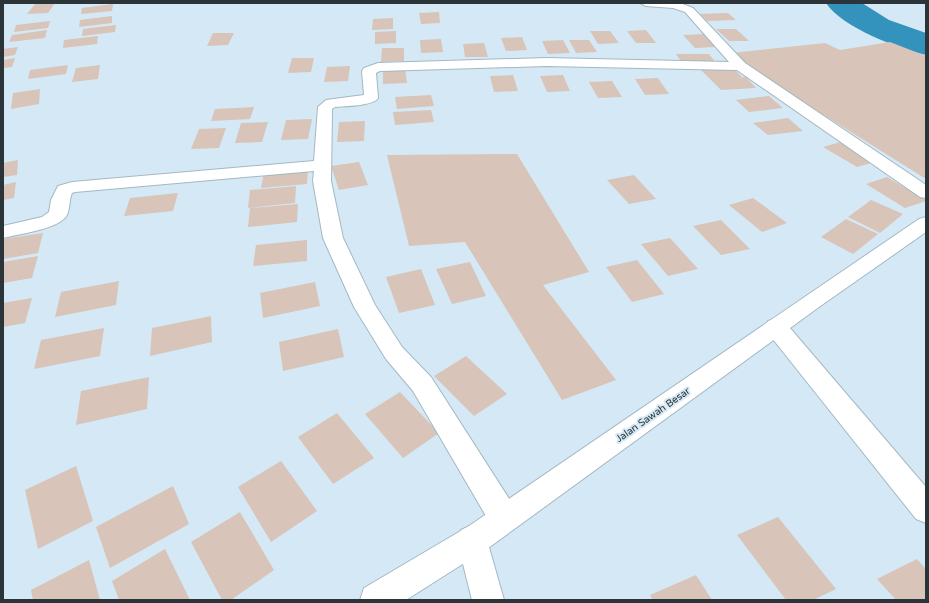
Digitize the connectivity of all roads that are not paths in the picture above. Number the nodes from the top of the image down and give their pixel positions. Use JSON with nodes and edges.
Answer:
{"nodes":[{"id":1,"x":646,"y":3,"type":"edge"},
{"id":2,"x":740,"y":66,"type":"junction"},
{"id":3,"x":323,"y":165,"type":"junction"},
{"id":4,"x":926,"y":193,"type":"edge"},
{"id":5,"x":926,"y":223,"type":"edge"},
{"id":6,"x":3,"y":232,"type":"edge"},
{"id":7,"x":776,"y":327,"type":"junction"},
{"id":8,"x":926,"y":509,"type":"edge"},
{"id":9,"x":504,"y":518,"type":"junction"},
{"id":10,"x":472,"y":540,"type":"junction"},
{"id":11,"x":376,"y":600,"type":"edge"},
{"id":12,"x":488,"y":600,"type":"edge"}],
"edges":[{"from":1,"to":2,"type":"street"},
{"from":2,"to":3,"type":"street"},
{"from":2,"to":4,"type":"street"},
{"from":3,"to":6,"type":"street"},
{"from":3,"to":9,"type":"street"},
{"from":5,"to":7,"type":"street","name":"Jalan Sawah Besar"},
{"from":7,"to":8,"type":"street"},
{"from":7,"to":9,"type":"street","name":"Jalan Sawah Besar"},
{"from":9,"to":10,"type":"street","name":"Jalan Sawah Besar"},
{"from":10,"to":11,"type":"street","name":"Jalan Sawah Besar"},
{"from":10,"to":12,"type":"street"}]}
